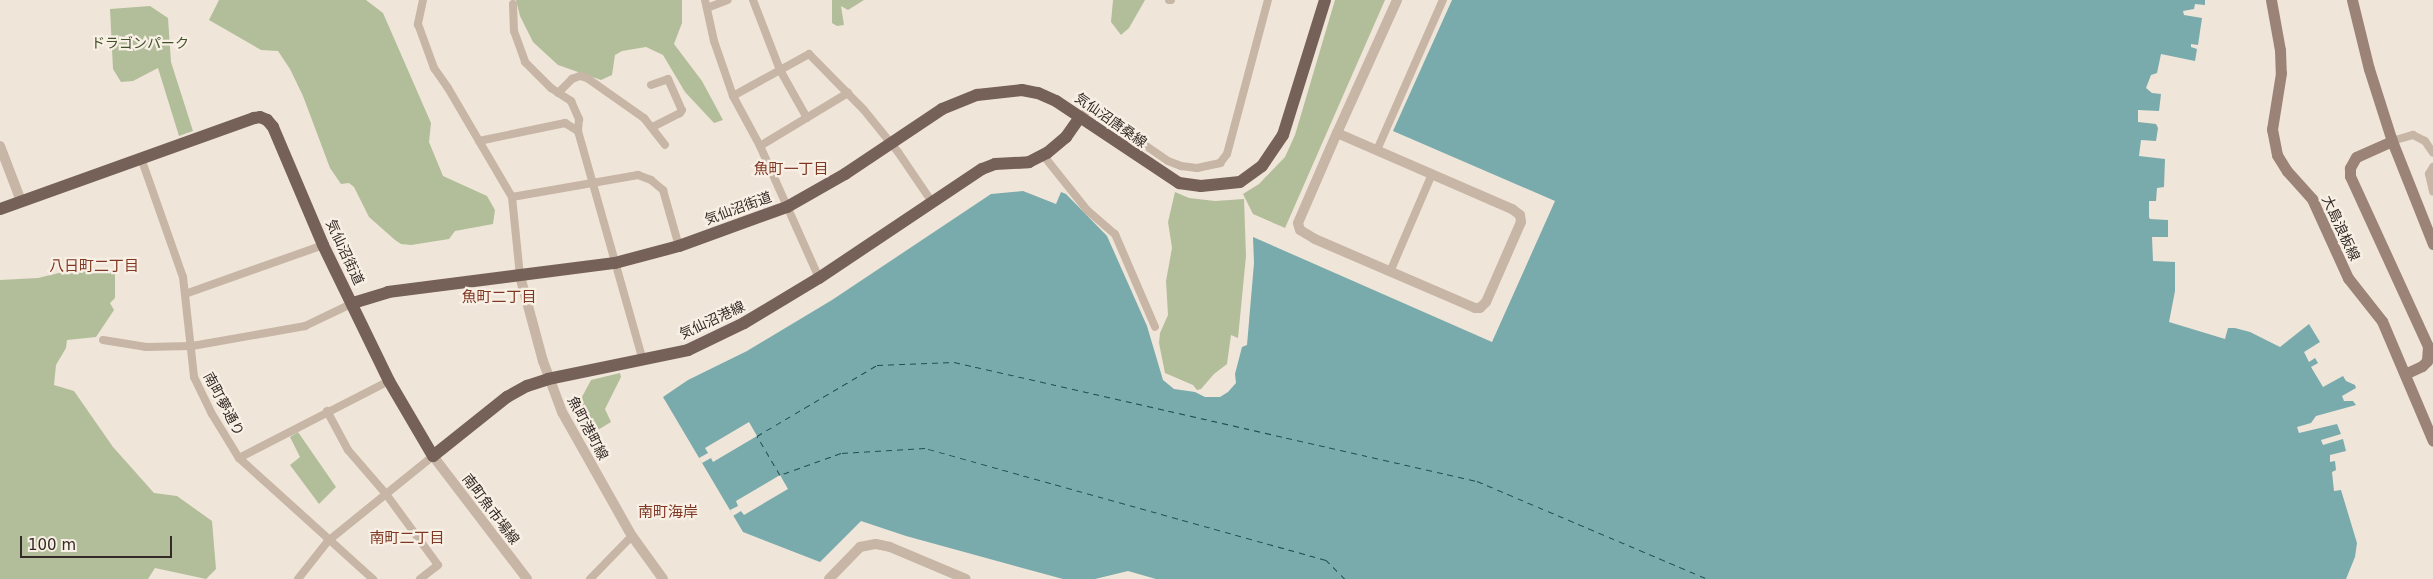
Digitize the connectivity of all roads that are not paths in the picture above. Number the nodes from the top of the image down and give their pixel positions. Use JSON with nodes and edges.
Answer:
{"nodes":[{"id":1,"x":423,"y":0,"type":"edge"},
{"id":2,"x":705,"y":0,"type":"edge"},
{"id":3,"x":728,"y":0,"type":"edge"},
{"id":4,"x":753,"y":0,"type":"edge"},
{"id":5,"x":1268,"y":0,"type":"edge"},
{"id":6,"x":1325,"y":0,"type":"edge"},
{"id":7,"x":1396,"y":0,"type":"edge"},
{"id":8,"x":1443,"y":0,"type":"edge"},
{"id":9,"x":2271,"y":0,"type":"edge"},
{"id":10,"x":2352,"y":0,"type":"edge"},
{"id":11,"x":513,"y":4,"type":"dead end"},
{"id":12,"x":707,"y":8,"type":"junction"},
{"id":13,"x":780,"y":70,"type":"junction"},
{"id":14,"x":651,"y":85,"type":"dead end"},
{"id":15,"x":558,"y":93,"type":"junction"},
{"id":16,"x":848,"y":93,"type":"junction"},
{"id":17,"x":733,"y":96,"type":"junction"},
{"id":18,"x":1080,"y":117,"type":"junction"},
{"id":19,"x":807,"y":118,"type":"junction"},
{"id":20,"x":653,"y":126,"type":"junction"},
{"id":21,"x":578,"y":131,"type":"junction"},
{"id":22,"x":1337,"y":133,"type":"junction"},
{"id":23,"x":479,"y":141,"type":"junction"},
{"id":24,"x":2392,"y":141,"type":"junction"},
{"id":25,"x":892,"y":143,"type":"junction"},
{"id":26,"x":665,"y":145,"type":"dead end"},
{"id":27,"x":0,"y":146,"type":"edge"},
{"id":28,"x":760,"y":146,"type":"junction"},
{"id":29,"x":1377,"y":150,"type":"junction"},
{"id":30,"x":2433,"y":153,"type":"edge"},
{"id":31,"x":1043,"y":155,"type":"junction"},
{"id":32,"x":141,"y":158,"type":"junction"},
{"id":33,"x":2433,"y":167,"type":"edge"},
{"id":34,"x":1432,"y":174,"type":"junction"},
{"id":35,"x":593,"y":184,"type":"junction"},
{"id":36,"x":2433,"y":192,"type":"edge"},
{"id":37,"x":512,"y":197,"type":"junction"},
{"id":38,"x":21,"y":201,"type":"junction"},
{"id":39,"x":932,"y":202,"type":"junction"},
{"id":40,"x":787,"y":207,"type":"junction"},
{"id":41,"x":0,"y":209,"type":"edge"},
{"id":42,"x":2433,"y":244,"type":"edge"},
{"id":43,"x":323,"y":245,"type":"junction"},
{"id":44,"x":679,"y":246,"type":"junction"},
{"id":45,"x":615,"y":263,"type":"junction"},
{"id":46,"x":1390,"y":272,"type":"junction"},
{"id":47,"x":520,"y":276,"type":"junction"},
{"id":48,"x":819,"y":278,"type":"junction"},
{"id":49,"x":185,"y":294,"type":"junction"},
{"id":50,"x":353,"y":303,"type":"junction"},
{"id":51,"x":1155,"y":327,"type":"dead end"},
{"id":52,"x":103,"y":340,"type":"dead end"},
{"id":53,"x":192,"y":346,"type":"junction"},
{"id":54,"x":643,"y":360,"type":"junction"},
{"id":55,"x":2405,"y":374,"type":"junction"},
{"id":56,"x":548,"y":379,"type":"junction"},
{"id":57,"x":389,"y":381,"type":"junction"},
{"id":58,"x":327,"y":411,"type":"junction"},
{"id":59,"x":2433,"y":441,"type":"edge"},
{"id":60,"x":433,"y":456,"type":"junction"},
{"id":61,"x":239,"y":458,"type":"junction"},
{"id":62,"x":386,"y":494,"type":"junction"},
{"id":63,"x":632,"y":536,"type":"junction"},
{"id":64,"x":328,"y":541,"type":"junction"},
{"id":65,"x":298,"y":579,"type":"edge"},
{"id":66,"x":373,"y":579,"type":"edge"},
{"id":67,"x":420,"y":579,"type":"edge"},
{"id":68,"x":527,"y":579,"type":"edge"},
{"id":69,"x":590,"y":579,"type":"edge"},
{"id":70,"x":663,"y":579,"type":"edge"},
{"id":71,"x":829,"y":579,"type":"edge"},
{"id":72,"x":966,"y":579,"type":"edge"}],
"edges":[{"from":1,"to":23,"type":"street"},
{"from":2,"to":12,"type":"street"},
{"from":3,"to":12,"type":"street"},
{"from":4,"to":13,"type":"street"},
{"from":5,"to":18,"type":"street"},
{"from":6,"to":18,"type":"main road","name":"気仙沼唐桑線"},
{"from":7,"to":22,"type":"street"},
{"from":8,"to":29,"type":"street"},
{"from":9,"to":55,"type":"main road","name":"大島浪板線"},
{"from":10,"to":24,"type":"main road"},
{"from":11,"to":15,"type":"street"},
{"from":12,"to":17,"type":"street"},
{"from":13,"to":16,"type":"street"},
{"from":13,"to":17,"type":"street"},
{"from":13,"to":19,"type":"street"},
{"from":14,"to":20,"type":"street"},
{"from":15,"to":20,"type":"street"},
{"from":15,"to":21,"type":"street"},
{"from":16,"to":19,"type":"street"},
{"from":16,"to":25,"type":"street"},
{"from":17,"to":28,"type":"street"},
{"from":18,"to":25,"type":"main road","name":"気仙沼唐桑線"},
{"from":18,"to":31,"type":"main road","name":"気仙沼港線"},
{"from":19,"to":28,"type":"street"},
{"from":20,"to":26,"type":"street"},
{"from":21,"to":23,"type":"street"},
{"from":21,"to":35,"type":"street"},
{"from":22,"to":29,"type":"street"},
{"from":22,"to":46,"type":"street"},
{"from":23,"to":37,"type":"street"},
{"from":24,"to":30,"type":"street"},
{"from":24,"to":42,"type":"main road"},
{"from":24,"to":55,"type":"main road","name":"大島浪板線"},
{"from":25,"to":39,"type":"street"},
{"from":25,"to":40,"type":"main road","name":"気仙沼唐桑線"},
{"from":27,"to":38,"type":"street"},
{"from":28,"to":40,"type":"street"},
{"from":29,"to":34,"type":"street"},
{"from":31,"to":39,"type":"main road","name":"気仙沼港線"},
{"from":31,"to":51,"type":"street"},
{"from":32,"to":38,"type":"main road","name":"気仙沼街道"},
{"from":32,"to":43,"type":"main road","name":"気仙沼街道"},
{"from":32,"to":49,"type":"street","name":"南町夢通り"},
{"from":33,"to":36,"type":"street"},
{"from":34,"to":46,"type":"street"},
{"from":34,"to":46,"type":"street"},
{"from":35,"to":37,"type":"street"},
{"from":35,"to":44,"type":"street"},
{"from":35,"to":45,"type":"street"},
{"from":37,"to":47,"type":"street"},
{"from":38,"to":41,"type":"main road","name":"気仙沼街道"},
{"from":39,"to":48,"type":"main road","name":"気仙沼港線"},
{"from":40,"to":44,"type":"main road","name":"気仙沼街道"},
{"from":40,"to":48,"type":"street"},
{"from":43,"to":49,"type":"street"},
{"from":43,"to":50,"type":"main road","name":"気仙沼街道"},
{"from":44,"to":45,"type":"main road","name":"気仙沼街道"},
{"from":45,"to":47,"type":"main road","name":"気仙沼街道"},
{"from":45,"to":54,"type":"street"},
{"from":47,"to":50,"type":"main road","name":"気仙沼街道"},
{"from":47,"to":56,"type":"street","name":"魚町港町線"},
{"from":48,"to":54,"type":"main road","name":"気仙沼港線"},
{"from":49,"to":53,"type":"street","name":"南町夢通り"},
{"from":50,"to":53,"type":"street"},
{"from":50,"to":57,"type":"main road"},
{"from":52,"to":53,"type":"street"},
{"from":53,"to":61,"type":"street","name":"南町夢通り"},
{"from":54,"to":56,"type":"main road","name":"気仙沼港線"},
{"from":55,"to":59,"type":"main road","name":"大島浪板線"},
{"from":56,"to":60,"type":"main road","name":"気仙沼港線"},
{"from":56,"to":63,"type":"street","name":"魚町港町線"},
{"from":57,"to":58,"type":"street"},
{"from":57,"to":60,"type":"main road"},
{"from":58,"to":61,"type":"street"},
{"from":58,"to":62,"type":"street"},
{"from":60,"to":62,"type":"street"},
{"from":60,"to":68,"type":"street","name":"南町魚市場線"},
{"from":61,"to":64,"type":"street","name":"南町夢通り"},
{"from":62,"to":64,"type":"street"},
{"from":62,"to":67,"type":"street"},
{"from":63,"to":69,"type":"street"},
{"from":63,"to":70,"type":"street","name":"魚町港町線"},
{"from":64,"to":65,"type":"street"},
{"from":64,"to":66,"type":"street","name":"南町夢通り"},
{"from":71,"to":72,"type":"street"}]}
